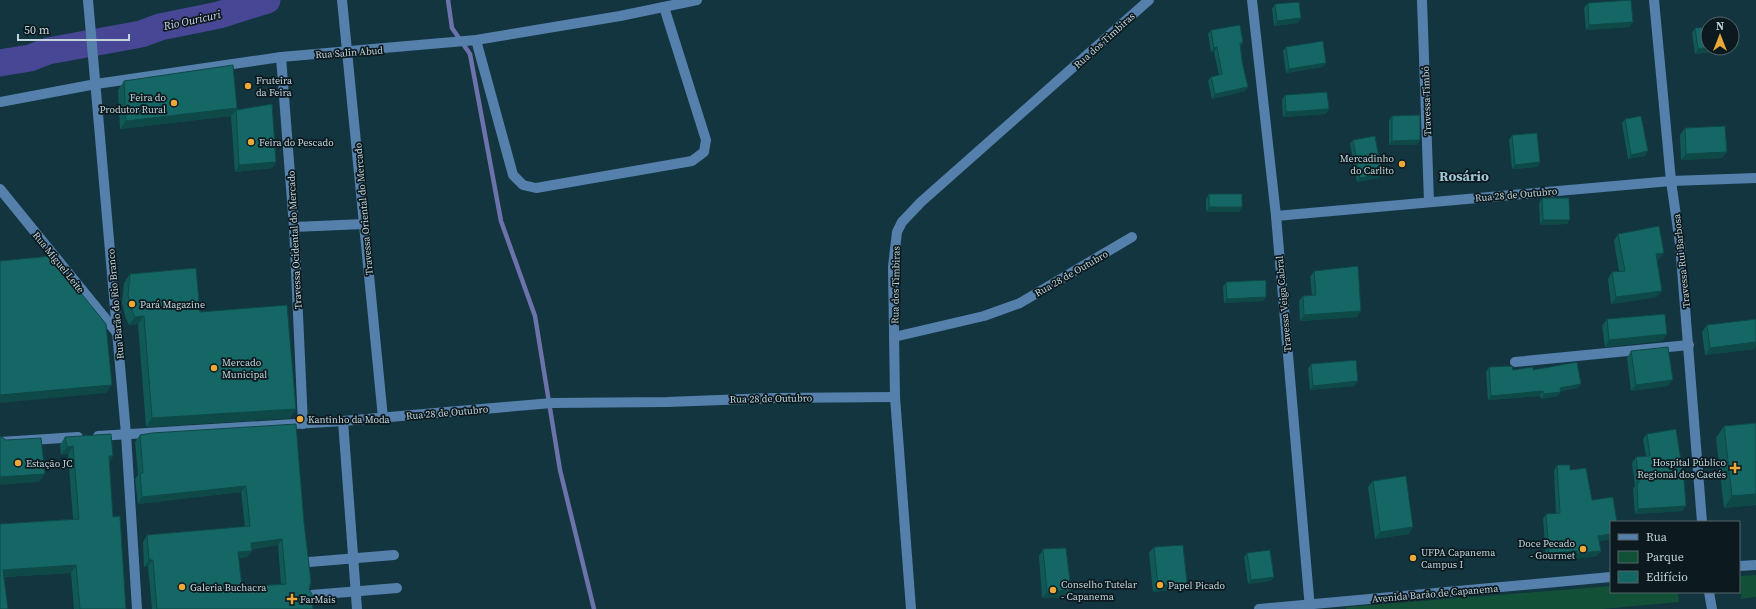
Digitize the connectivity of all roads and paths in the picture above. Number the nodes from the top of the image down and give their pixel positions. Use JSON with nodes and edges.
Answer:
{"nodes":[{"id":1,"x":88,"y":0,"type":"edge"},
{"id":2,"x":697,"y":0,"type":"edge"},
{"id":3,"x":1149,"y":0,"type":"edge"},
{"id":4,"x":1252,"y":0,"type":"edge"},
{"id":5,"x":1422,"y":0,"type":"edge"},
{"id":6,"x":1654,"y":0,"type":"edge"},
{"id":7,"x":342,"y":1,"type":"edge"},
{"id":8,"x":664,"y":7,"type":"junction"},
{"id":9,"x":476,"y":40,"type":"junction"},
{"id":10,"x":348,"y":52,"type":"junction"},
{"id":11,"x":281,"y":56,"type":"junction"},
{"id":12,"x":96,"y":84,"type":"junction"},
{"id":13,"x":0,"y":102,"type":"edge"},
{"id":14,"x":1756,"y":178,"type":"edge"},
{"id":15,"x":1671,"y":181,"type":"junction"},
{"id":16,"x":0,"y":190,"type":"edge"},
{"id":17,"x":1429,"y":202,"type":"junction"},
{"id":18,"x":1276,"y":216,"type":"junction"},
{"id":19,"x":364,"y":224,"type":"junction"},
{"id":20,"x":294,"y":227,"type":"junction"},
{"id":21,"x":1132,"y":237,"type":"dead end"},
{"id":22,"x":118,"y":334,"type":"junction"},
{"id":23,"x":894,"y":337,"type":"junction"},
{"id":24,"x":1689,"y":345,"type":"junction"},
{"id":25,"x":1515,"y":362,"type":"dead end"},
{"id":26,"x":895,"y":397,"type":"junction"},
{"id":27,"x":383,"y":418,"type":"junction"},
{"id":28,"x":343,"y":421,"type":"junction"},
{"id":29,"x":303,"y":424,"type":"junction"},
{"id":30,"x":126,"y":434,"type":"junction"},
{"id":31,"x":0,"y":442,"type":"edge"},
{"id":32,"x":1702,"y":521,"type":"edge"},
{"id":33,"x":394,"y":555,"type":"dead end"},
{"id":34,"x":352,"y":558,"type":"junction"},
{"id":35,"x":309,"y":562,"type":"edge"},
{"id":36,"x":1756,"y":565,"type":"edge"},
{"id":37,"x":1740,"y":566,"type":"edge"},
{"id":38,"x":1610,"y":577,"type":"edge"},
{"id":39,"x":397,"y":588,"type":"dead end"},
{"id":40,"x":355,"y":591,"type":"junction"},
{"id":41,"x":1709,"y":593,"type":"edge"},
{"id":42,"x":311,"y":595,"type":"edge"},
{"id":43,"x":1310,"y":606,"type":"edge"},
{"id":44,"x":137,"y":609,"type":"edge"},
{"id":45,"x":357,"y":609,"type":"edge"},
{"id":46,"x":911,"y":609,"type":"edge"},
{"id":47,"x":1259,"y":609,"type":"edge"},
{"id":48,"x":1712,"y":609,"type":"edge"}],
"edges":[{"from":1,"to":12,"type":"street","name":"Rua Barão do Rio Branco"},
{"from":2,"to":8,"type":"street","name":"Rua Salin Abud"},
{"from":3,"to":23,"type":"street","name":"Rua dos Timbiras"},
{"from":4,"to":18,"type":"street","name":"Travessa Veiga Cabral"},
{"from":5,"to":17,"type":"street","name":"Travessa Timbó"},
{"from":6,"to":15,"type":"street","name":"Travessa Rui Barbosa"},
{"from":7,"to":10,"type":"street","name":"Travessa Oriental do Mercado"},
{"from":8,"to":9,"type":"street","name":"Rua Salin Abud"},
{"from":8,"to":9,"type":"street"},
{"from":9,"to":10,"type":"street","name":"Rua Salin Abud"},
{"from":10,"to":11,"type":"street","name":"Rua Salin Abud"},
{"from":10,"to":19,"type":"street","name":"Travessa Oriental do Mercado"},
{"from":11,"to":12,"type":"street","name":"Rua Salin Abud"},
{"from":11,"to":20,"type":"street","name":"Travessa Ocidental do Mercado"},
{"from":12,"to":13,"type":"street","name":"Rua Salin Abud"},
{"from":12,"to":22,"type":"street","name":"Rua Barão do Rio Branco"},
{"from":14,"to":15,"type":"street","name":"Rua 28 de Outubro"},
{"from":15,"to":17,"type":"street","name":"Rua 28 de Outubro"},
{"from":15,"to":24,"type":"street","name":"Travessa Rui Barbosa"},
{"from":16,"to":22,"type":"street","name":"Rua Miguel Leite"},
{"from":17,"to":18,"type":"street","name":"Rua 28 de Outubro"},
{"from":18,"to":43,"type":"street","name":"Travessa Veiga Cabral"},
{"from":19,"to":20,"type":"street"},
{"from":19,"to":27,"type":"street","name":"Travessa Oriental do Mercado"},
{"from":20,"to":29,"type":"street","name":"Travessa Ocidental do Mercado"},
{"from":21,"to":23,"type":"street","name":"Rua 28 de Outubro"},
{"from":22,"to":30,"type":"street","name":"Rua Barão do Rio Branco"},
{"from":23,"to":26,"type":"street","name":"Rua dos Timbiras"},
{"from":24,"to":25,"type":"street"},
{"from":24,"to":32,"type":"street","name":"Travessa Rui Barbosa"},
{"from":26,"to":27,"type":"street","name":"Rua 28 de Outubro"},
{"from":26,"to":46,"type":"street","name":"Rua dos Timbiras"},
{"from":27,"to":28,"type":"street","name":"Rua 28 de Outubro"},
{"from":28,"to":29,"type":"street","name":"Rua 28 de Outubro"},
{"from":28,"to":34,"type":"street"},
{"from":29,"to":30,"type":"street","name":"Rua 28 de Outubro"},
{"from":30,"to":31,"type":"street","name":"Rua 28 de Outubro"},
{"from":30,"to":44,"type":"street","name":"Rua Barão do Rio Branco"},
{"from":33,"to":34,"type":"street"},
{"from":34,"to":35,"type":"street"},
{"from":34,"to":40,"type":"street"},
{"from":36,"to":37,"type":"street"},
{"from":38,"to":43,"type":"street","name":"Avenida Barão de Capanema"},
{"from":39,"to":40,"type":"street"},
{"from":40,"to":42,"type":"street"},
{"from":40,"to":45,"type":"street"},
{"from":41,"to":48,"type":"street"},
{"from":43,"to":47,"type":"street","name":"Avenida Barão de Capanema"}]}
